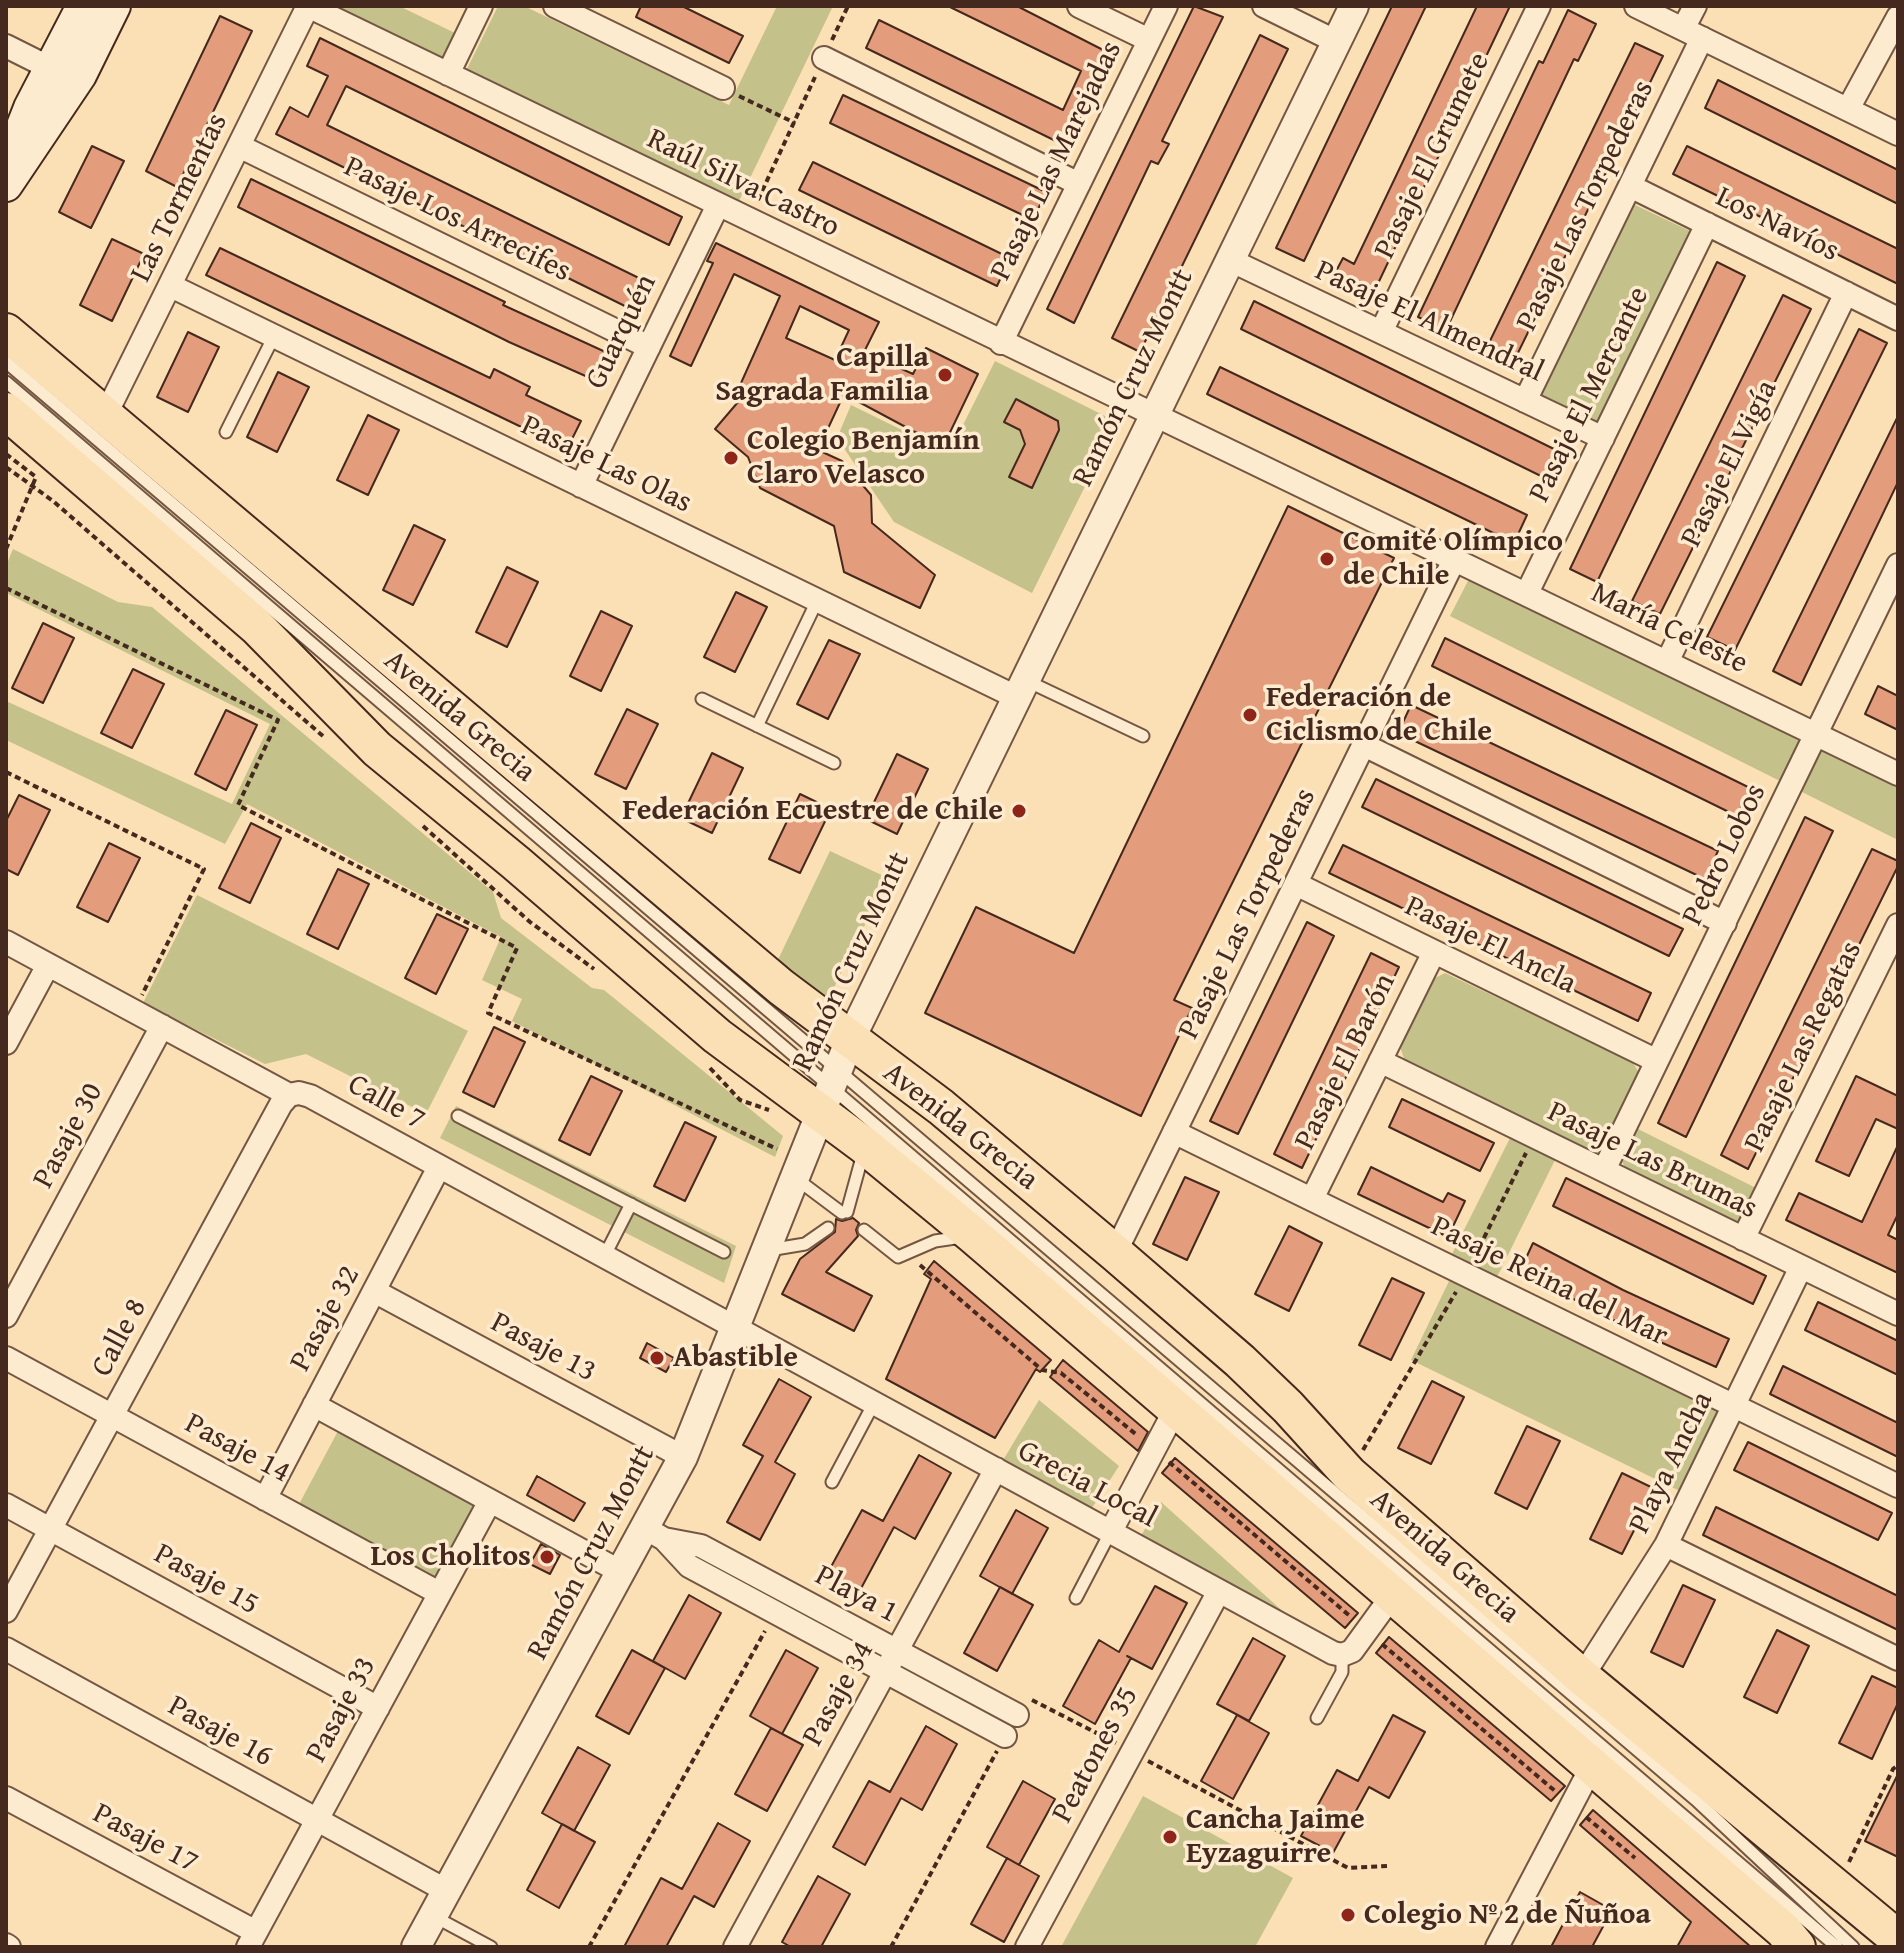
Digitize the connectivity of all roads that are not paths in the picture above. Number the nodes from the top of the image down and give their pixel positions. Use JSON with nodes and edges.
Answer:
{"nodes":[{"id":1,"x":83,"y":6,"type":"edge"},
{"id":2,"x":114,"y":6,"type":"edge"},
{"id":3,"x":308,"y":6,"type":"edge"},
{"id":4,"x":481,"y":6,"type":"edge"},
{"id":5,"x":555,"y":6,"type":"edge"},
{"id":6,"x":1079,"y":6,"type":"edge"},
{"id":7,"x":1166,"y":6,"type":"edge"},
{"id":8,"x":1264,"y":6,"type":"edge"},
{"id":9,"x":1354,"y":6,"type":"edge"},
{"id":10,"x":1539,"y":6,"type":"edge"},
{"id":11,"x":1636,"y":6,"type":"edge"},
{"id":12,"x":1695,"y":6,"type":"edge"},
{"id":13,"x":1898,"y":17,"type":"edge"},
{"id":14,"x":1692,"y":33,"type":"junction"},
{"id":15,"x":1149,"y":40,"type":"junction"},
{"id":16,"x":1337,"y":42,"type":"junction"},
{"id":17,"x":6,"y":46,"type":"edge"},
{"id":18,"x":73,"y":56,"type":"junction"},
{"id":19,"x":824,"y":58,"type":"road end"},
{"id":20,"x":448,"y":74,"type":"junction"},
{"id":21,"x":723,"y":88,"type":"road end"},
{"id":22,"x":1848,"y":109,"type":"junction"},
{"id":23,"x":1898,"y":134,"type":"edge"},
{"id":24,"x":239,"y":146,"type":"junction"},
{"id":25,"x":6,"y":171,"type":"edge"},
{"id":26,"x":1079,"y":184,"type":"junction"},
{"id":27,"x":6,"y":185,"type":"edge"},
{"id":28,"x":1630,"y":186,"type":"junction"},
{"id":29,"x":718,"y":205,"type":"junction"},
{"id":30,"x":1707,"y":224,"type":"junction"},
{"id":31,"x":1230,"y":260,"type":"junction"},
{"id":32,"x":171,"y":286,"type":"junction"},
{"id":33,"x":1846,"y":293,"type":"junction"},
{"id":34,"x":1898,"y":319,"type":"edge"},
{"id":35,"x":6,"y":332,"type":"edge"},
{"id":36,"x":1381,"y":332,"type":"junction"},
{"id":37,"x":274,"y":336,"type":"junction"},
{"id":38,"x":1001,"y":343,"type":"junction"},
{"id":39,"x":649,"y":347,"type":"junction"},
{"id":40,"x":6,"y":362,"type":"edge"},
{"id":41,"x":6,"y":382,"type":"edge"},
{"id":42,"x":1525,"y":401,"type":"junction"},
{"id":43,"x":6,"y":411,"type":"edge"},
{"id":44,"x":1154,"y":414,"type":"junction"},
{"id":45,"x":105,"y":416,"type":"junction"},
{"id":46,"x":226,"y":432,"type":"dead end"},
{"id":47,"x":1603,"y":438,"type":"junction"},
{"id":48,"x":581,"y":486,"type":"junction"},
{"id":49,"x":1455,"y":558,"type":"junction"},
{"id":50,"x":1895,"y":578,"type":"edge"},
{"id":51,"x":1527,"y":593,"type":"junction"},
{"id":52,"x":817,"y":601,"type":"junction"},
{"id":53,"x":1667,"y":662,"type":"junction"},
{"id":54,"x":1020,"y":688,"type":"junction"},
{"id":55,"x":702,"y":699,"type":"dead end"},
{"id":56,"x":757,"y":726,"type":"junction"},
{"id":57,"x":1818,"y":735,"type":"junction"},
{"id":58,"x":1143,"y":736,"type":"dead end"},
{"id":59,"x":1364,"y":745,"type":"junction"},
{"id":60,"x":834,"y":763,"type":"dead end"},
{"id":61,"x":1898,"y":774,"type":"edge"},
{"id":62,"x":1296,"y":884,"type":"junction"},
{"id":63,"x":1725,"y":923,"type":"junction"},
{"id":64,"x":1898,"y":925,"type":"edge"},
{"id":65,"x":6,"y":942,"type":"edge"},
{"id":66,"x":1434,"y":952,"type":"junction"},
{"id":67,"x":48,"y":965,"type":"junction"},
{"id":68,"x":162,"y":1026,"type":"junction"},
{"id":69,"x":6,"y":1043,"type":"edge"},
{"id":70,"x":1380,"y":1061,"type":"junction"},
{"id":71,"x":1657,"y":1061,"type":"junction"},
{"id":72,"x":834,"y":1077,"type":"junction"},
{"id":73,"x":289,"y":1095,"type":"junction"},
{"id":74,"x":458,"y":1116,"type":"dead end"},
{"id":75,"x":1174,"y":1132,"type":"junction"},
{"id":76,"x":865,"y":1146,"type":"junction"},
{"id":77,"x":439,"y":1167,"type":"junction"},
{"id":78,"x":1604,"y":1170,"type":"junction"},
{"id":79,"x":793,"y":1177,"type":"junction"},
{"id":80,"x":1312,"y":1199,"type":"junction"},
{"id":81,"x":631,"y":1204,"type":"junction"},
{"id":82,"x":828,"y":1228,"type":"dead end"},
{"id":83,"x":864,"y":1230,"type":"dead end"},
{"id":84,"x":973,"y":1235,"type":"junction"},
{"id":85,"x":1743,"y":1239,"type":"junction"},
{"id":86,"x":764,"y":1251,"type":"junction"},
{"id":87,"x":724,"y":1252,"type":"dead end"},
{"id":88,"x":1115,"y":1253,"type":"junction"},
{"id":89,"x":604,"y":1257,"type":"junction"},
{"id":90,"x":1801,"y":1267,"type":"junction"},
{"id":91,"x":374,"y":1291,"type":"junction"},
{"id":92,"x":1898,"y":1314,"type":"edge"},
{"id":93,"x":6,"y":1316,"type":"edge"},
{"id":94,"x":734,"y":1328,"type":"junction"},
{"id":95,"x":6,"y":1358,"type":"edge"},
{"id":96,"x":874,"y":1403,"type":"junction"},
{"id":97,"x":314,"y":1405,"type":"junction"},
{"id":98,"x":1734,"y":1406,"type":"junction"},
{"id":99,"x":1176,"y":1408,"type":"junction"},
{"id":100,"x":112,"y":1416,"type":"junction"},
{"id":101,"x":683,"y":1457,"type":"junction"},
{"id":102,"x":996,"y":1469,"type":"junction"},
{"id":103,"x":832,"y":1482,"type":"dead end"},
{"id":104,"x":1898,"y":1486,"type":"edge"},
{"id":105,"x":265,"y":1499,"type":"junction"},
{"id":106,"x":490,"y":1501,"type":"junction"},
{"id":107,"x":6,"y":1505,"type":"edge"},
{"id":108,"x":50,"y":1530,"type":"junction"},
{"id":109,"x":1111,"y":1531,"type":"junction"},
{"id":110,"x":654,"y":1534,"type":"junction"},
{"id":111,"x":1666,"y":1545,"type":"junction"},
{"id":112,"x":621,"y":1572,"type":"junction"},
{"id":113,"x":1219,"y":1591,"type":"junction"},
{"id":114,"x":439,"y":1593,"type":"junction"},
{"id":115,"x":1392,"y":1596,"type":"junction"},
{"id":116,"x":1076,"y":1598,"type":"dead end"},
{"id":117,"x":6,"y":1611,"type":"edge"},
{"id":118,"x":6,"y":1649,"type":"edge"},
{"id":119,"x":896,"y":1651,"type":"junction"},
{"id":120,"x":1342,"y":1655,"type":"junction"},
{"id":121,"x":1898,"y":1659,"type":"edge"},
{"id":122,"x":885,"y":1672,"type":"junction"},
{"id":123,"x":1582,"y":1677,"type":"junction"},
{"id":124,"x":378,"y":1708,"type":"junction"},
{"id":125,"x":1017,"y":1715,"type":"dead end"},
{"id":126,"x":1317,"y":1718,"type":"dead end"},
{"id":127,"x":1005,"y":1736,"type":"dead end"},
{"id":128,"x":1592,"y":1766,"type":"junction"},
{"id":129,"x":6,"y":1798,"type":"edge"},
{"id":130,"x":317,"y":1820,"type":"junction"},
{"id":131,"x":447,"y":1891,"type":"junction"},
{"id":132,"x":433,"y":1916,"type":"junction"},
{"id":133,"x":1898,"y":1939,"type":"edge"},
{"id":134,"x":252,"y":1940,"type":"edge"},
{"id":135,"x":416,"y":1947,"type":"edge"},
{"id":136,"x":491,"y":1947,"type":"edge"},
{"id":137,"x":735,"y":1947,"type":"edge"},
{"id":138,"x":1027,"y":1947,"type":"edge"},
{"id":139,"x":1497,"y":1947,"type":"edge"},
{"id":140,"x":1797,"y":1947,"type":"edge"},
{"id":141,"x":1837,"y":1947,"type":"edge"},
{"id":142,"x":1853,"y":1947,"type":"edge"}],
"edges":[{"from":1,"to":18,"type":"main road"},
{"from":2,"to":18,"type":"main road"},
{"from":3,"to":20,"type":"street","name":"Raúl Silva Castro"},
{"from":3,"to":24,"type":"street","name":"Las Tormentas"},
{"from":4,"to":20,"type":"street"},
{"from":5,"to":21,"type":"street"},
{"from":6,"to":15,"type":"street"},
{"from":7,"to":15,"type":"street","name":"Pasaje Las Marejadas"},
{"from":8,"to":16,"type":"street"},
{"from":9,"to":16,"type":"street","name":"Ramón Cruz Montt"},
{"from":10,"to":36,"type":"street","name":"Pasaje El Grumete"},
{"from":11,"to":14,"type":"street"},
{"from":12,"to":14,"type":"street","name":"Pasaje Las Torpederas"},
{"from":13,"to":22,"type":"street"},
{"from":14,"to":22,"type":"street"},
{"from":14,"to":28,"type":"street","name":"Pasaje Las Torpederas"},
{"from":15,"to":26,"type":"street","name":"Pasaje Las Marejadas"},
{"from":16,"to":31,"type":"street","name":"Ramón Cruz Montt"},
{"from":17,"to":18,"type":"street"},
{"from":18,"to":25,"type":"main road"},
{"from":18,"to":27,"type":"main road"},
{"from":19,"to":26,"type":"street"},
{"from":20,"to":29,"type":"street","name":"Raúl Silva Castro"},
{"from":22,"to":23,"type":"street"},
{"from":24,"to":32,"type":"street","name":"Las Tormentas"},
{"from":24,"to":39,"type":"street","name":"Pasaje Los Arrecifes"},
{"from":26,"to":38,"type":"street","name":"Pasaje Las Marejadas"},
{"from":28,"to":30,"type":"street","name":"Los Navíos"},
{"from":28,"to":42,"type":"street","name":"Pasaje Las Torpederas"},
{"from":29,"to":38,"type":"street","name":"Raúl Silva Castro"},
{"from":29,"to":39,"type":"street","name":"Guarquén"},
{"from":30,"to":33,"type":"street","name":"Los Navíos"},
{"from":30,"to":47,"type":"street","name":"Pasaje El Mercante"},
{"from":31,"to":36,"type":"street","name":"Pasaje El Almendral"},
{"from":31,"to":44,"type":"street","name":"Ramón Cruz Montt"},
{"from":32,"to":37,"type":"street","name":"Pasaje Las Olas"},
{"from":32,"to":45,"type":"street","name":"Las Tormentas"},
{"from":33,"to":34,"type":"street","name":"Los Navíos"},
{"from":33,"to":53,"type":"street","name":"Pasaje El Vigía"},
{"from":35,"to":45,"type":"main road","name":"Avenida Grecia"},
{"from":36,"to":42,"type":"street","name":"Pasaje El Almendral"},
{"from":37,"to":46,"type":"lane"},
{"from":37,"to":48,"type":"street","name":"Pasaje Las Olas"},
{"from":38,"to":44,"type":"street","name":"Raúl Silva Castro"},
{"from":39,"to":48,"type":"street","name":"Guarquén"},
{"from":40,"to":72,"type":"lane"},
{"from":41,"to":72,"type":"lane"},
{"from":42,"to":47,"type":"street","name":"Pasaje El Almendral"},
{"from":43,"to":72,"type":"main road","name":"Avenida Grecia"},
{"from":44,"to":49,"type":"street","name":"María Celeste"},
{"from":44,"to":54,"type":"street","name":"Ramón Cruz Montt"},
{"from":45,"to":72,"type":"main road","name":"Avenida Grecia"},
{"from":47,"to":51,"type":"street","name":"Pasaje El Mercante"},
{"from":48,"to":52,"type":"street","name":"Pasaje Las Olas"},
{"from":49,"to":51,"type":"street","name":"María Celeste"},
{"from":49,"to":59,"type":"street","name":"Pasaje Las Torpederas"},
{"from":50,"to":57,"type":"street","name":"Pedro Lobos"},
{"from":51,"to":53,"type":"street","name":"María Celeste"},
{"from":52,"to":54,"type":"street","name":"Pasaje Las Olas"},
{"from":52,"to":56,"type":"lane"},
{"from":53,"to":57,"type":"street","name":"María Celeste"},
{"from":54,"to":58,"type":"lane"},
{"from":54,"to":72,"type":"street","name":"Ramón Cruz Montt"},
{"from":55,"to":56,"type":"lane"},
{"from":56,"to":60,"type":"lane"},
{"from":57,"to":61,"type":"street","name":"María Celeste"},
{"from":57,"to":63,"type":"street","name":"Pedro Lobos"},
{"from":59,"to":62,"type":"street","name":"Pasaje Las Torpederas"},
{"from":59,"to":63,"type":"street"},
{"from":62,"to":66,"type":"street","name":"Pasaje El Ancla"},
{"from":62,"to":75,"type":"street","name":"Pasaje Las Torpederas"},
{"from":63,"to":71,"type":"street","name":"Pedro Lobos"},
{"from":64,"to":85,"type":"street","name":"Pasaje Las Regatas"},
{"from":65,"to":67,"type":"street","name":"Calle 7"},
{"from":66,"to":70,"type":"street","name":"Pasaje El Barón"},
{"from":66,"to":71,"type":"street","name":"Pasaje El Ancla"},
{"from":67,"to":68,"type":"street","name":"Calle 7"},
{"from":67,"to":69,"type":"street"},
{"from":68,"to":73,"type":"street","name":"Calle 7"},
{"from":68,"to":93,"type":"street","name":"Pasaje 30"},
{"from":70,"to":78,"type":"street","name":"Pasaje Las Brumas"},
{"from":70,"to":80,"type":"street","name":"Pasaje El Barón"},
{"from":71,"to":78,"type":"street","name":"Pedro Lobos"},
{"from":72,"to":76,"type":"main road","name":"Avenida Grecia"},
{"from":72,"to":79,"type":"street","name":"Ramón Cruz Montt"},
{"from":72,"to":88,"type":"main road","name":"Avenida Grecia"},
{"from":72,"to":141,"type":"lane"},
{"from":72,"to":142,"type":"lane"},
{"from":73,"to":77,"type":"street","name":"Calle 7"},
{"from":73,"to":100,"type":"street","name":"Calle 8"},
{"from":74,"to":81,"type":"lane"},
{"from":75,"to":80,"type":"street","name":"Pasaje Reina del Mar"},
{"from":75,"to":88,"type":"street","name":"Pasaje Las Torpederas"},
{"from":76,"to":79,"type":"lane"},
{"from":76,"to":84,"type":"main road","name":"Avenida Grecia"},
{"from":77,"to":89,"type":"street","name":"Calle 7"},
{"from":77,"to":91,"type":"street","name":"Pasaje 32"},
{"from":78,"to":85,"type":"street","name":"Pasaje Las Brumas"},
{"from":79,"to":86,"type":"street","name":"Ramón Cruz Montt"},
{"from":80,"to":98,"type":"street","name":"Pasaje Reina del Mar"},
{"from":81,"to":87,"type":"lane"},
{"from":81,"to":89,"type":"lane"},
{"from":82,"to":86,"type":"lane"},
{"from":83,"to":84,"type":"lane"},
{"from":84,"to":99,"type":"main road","name":"Avenida Grecia"},
{"from":85,"to":90,"type":"street","name":"Pasaje Las Brumas"},
{"from":86,"to":94,"type":"street","name":"Ramón Cruz Montt"},
{"from":88,"to":123,"type":"main road","name":"Avenida Grecia"},
{"from":89,"to":94,"type":"street","name":"Calle 7"},
{"from":90,"to":92,"type":"street","name":"Pasaje Las Brumas"},
{"from":90,"to":98,"type":"street","name":"Playa Ancha"},
{"from":91,"to":97,"type":"street","name":"Pasaje 32"},
{"from":91,"to":101,"type":"street","name":"Pasaje 13"},
{"from":94,"to":96,"type":"street","name":"Grecia Local"},
{"from":94,"to":101,"type":"street","name":"Ramón Cruz Montt"},
{"from":95,"to":100,"type":"street","name":"Pasaje 14"},
{"from":96,"to":102,"type":"street","name":"Grecia Local"},
{"from":96,"to":103,"type":"lane"},
{"from":97,"to":105,"type":"street","name":"Pasaje 32"},
{"from":97,"to":106,"type":"street"},
{"from":98,"to":104,"type":"street","name":"Pasaje Reina del Mar"},
{"from":98,"to":111,"type":"street","name":"Playa Ancha"},
{"from":99,"to":109,"type":"street"},
{"from":99,"to":115,"type":"main road","name":"Avenida Grecia"},
{"from":100,"to":105,"type":"street","name":"Pasaje 14"},
{"from":100,"to":108,"type":"street","name":"Calle 8"},
{"from":101,"to":110,"type":"street","name":"Ramón Cruz Montt"},
{"from":102,"to":109,"type":"street","name":"Grecia Local"},
{"from":102,"to":119,"type":"street","name":"Pasaje 34"},
{"from":105,"to":114,"type":"street","name":"Pasaje 14"},
{"from":106,"to":112,"type":"street"},
{"from":106,"to":114,"type":"street","name":"Pasaje 33"},
{"from":107,"to":108,"type":"street","name":"Pasaje 15"},
{"from":108,"to":117,"type":"street","name":"Calle 8"},
{"from":108,"to":124,"type":"street","name":"Pasaje 15"},
{"from":109,"to":113,"type":"street","name":"Grecia Local"},
{"from":109,"to":116,"type":"lane"},
{"from":110,"to":112,"type":"street","name":"Ramón Cruz Montt"},
{"from":110,"to":119,"type":"street","name":"Playa 1"},
{"from":110,"to":122,"type":"street","name":"Playa 1"},
{"from":111,"to":121,"type":"street"},
{"from":111,"to":123,"type":"street","name":"Playa Ancha"},
{"from":112,"to":131,"type":"street","name":"Ramón Cruz Montt"},
{"from":113,"to":120,"type":"street","name":"Grecia Local"},
{"from":113,"to":138,"type":"street","name":"Peatones 35"},
{"from":114,"to":124,"type":"street","name":"Pasaje 33"},
{"from":115,"to":120,"type":"street"},
{"from":115,"to":128,"type":"main road","name":"Avenida Grecia"},
{"from":118,"to":130,"type":"street","name":"Pasaje 16"},
{"from":119,"to":122,"type":"street","name":"Pasaje 34"},
{"from":119,"to":125,"type":"street","name":"Playa 1"},
{"from":120,"to":126,"type":"lane"},
{"from":122,"to":127,"type":"street","name":"Playa 1"},
{"from":122,"to":137,"type":"street","name":"Pasaje 34"},
{"from":123,"to":133,"type":"main road","name":"Avenida Grecia"},
{"from":124,"to":130,"type":"street","name":"Pasaje 33"},
{"from":128,"to":139,"type":"street"},
{"from":128,"to":140,"type":"main road","name":"Avenida Grecia"},
{"from":129,"to":134,"type":"street","name":"Pasaje 17"},
{"from":130,"to":131,"type":"street","name":"Pasaje 16"},
{"from":130,"to":134,"type":"street","name":"Pasaje 33"},
{"from":131,"to":132,"type":"street","name":"Ramón Cruz Montt"},
{"from":132,"to":135,"type":"street","name":"Ramón Cruz Montt"},
{"from":132,"to":136,"type":"lane"}]}
